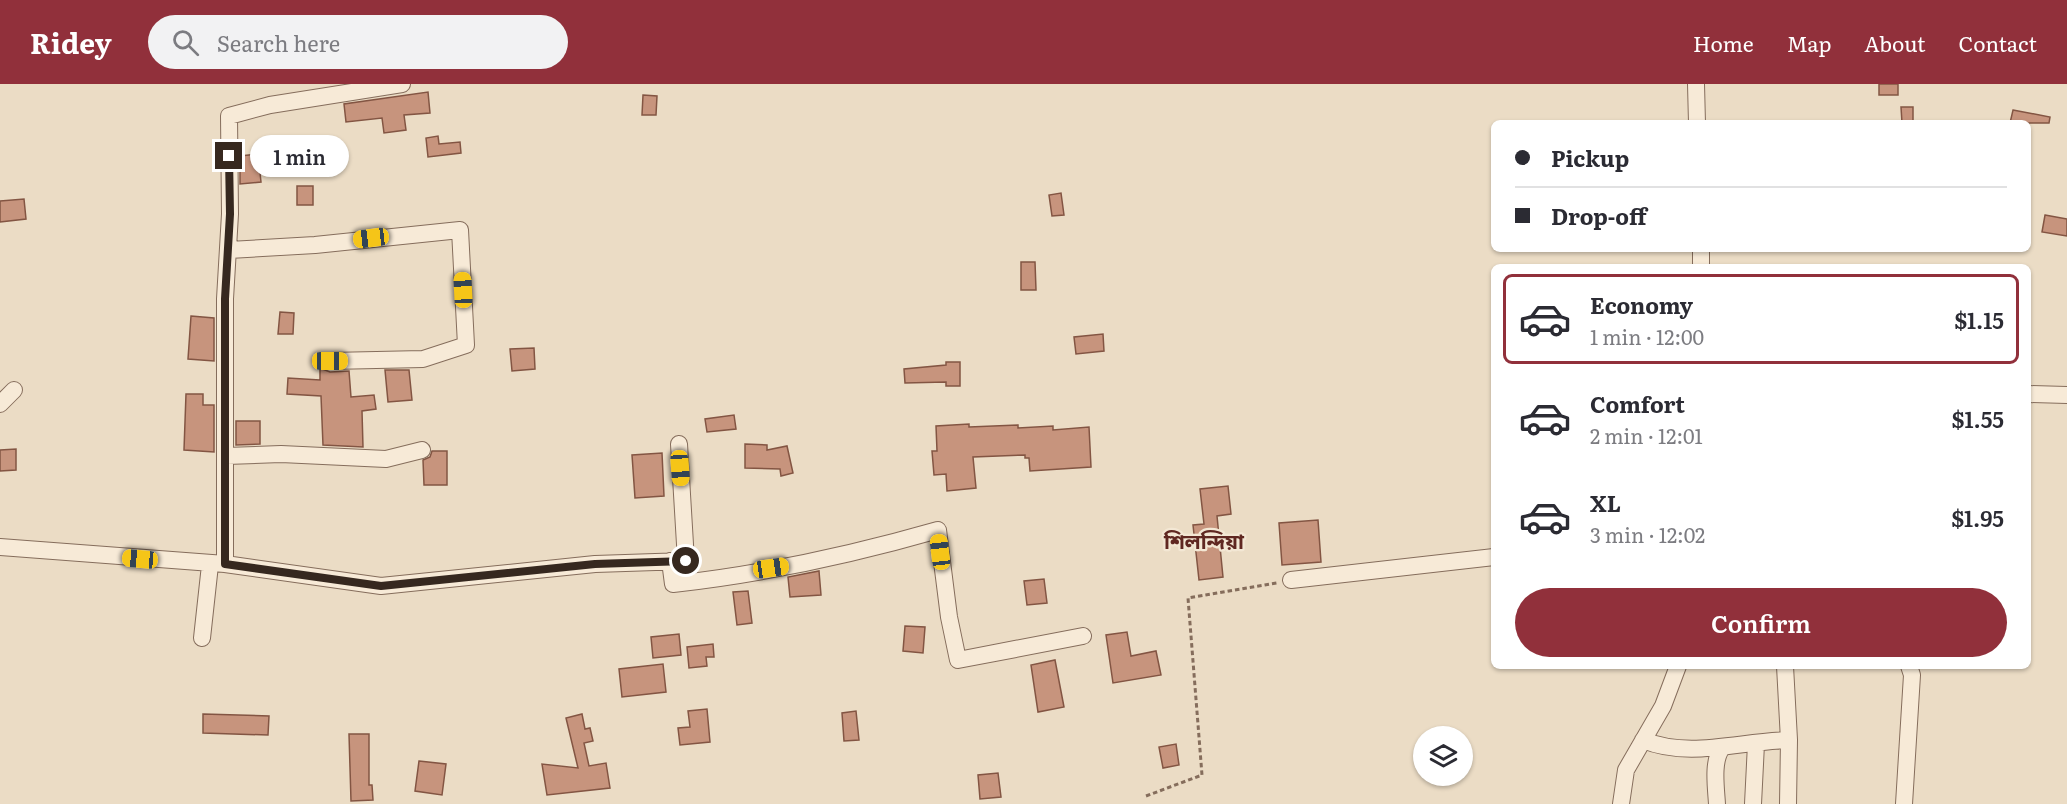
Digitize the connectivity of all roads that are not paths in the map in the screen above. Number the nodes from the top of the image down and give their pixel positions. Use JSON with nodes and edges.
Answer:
{"nodes":[{"id":1,"x":402,"y":84,"type":"edge"},
{"id":2,"x":1696,"y":84,"type":"edge"},
{"id":3,"x":1697,"y":120,"type":"edge"},
{"id":4,"x":229,"y":250,"type":"junction"},
{"id":5,"x":330,"y":361,"type":"dead end"},
{"id":6,"x":14,"y":390,"type":"dead end"},
{"id":7,"x":2031,"y":394,"type":"edge"},
{"id":8,"x":2067,"y":395,"type":"edge"},
{"id":9,"x":0,"y":404,"type":"edge"},
{"id":10,"x":679,"y":444,"type":"dead end"},
{"id":11,"x":422,"y":450,"type":"dead end"},
{"id":12,"x":226,"y":456,"type":"junction"},
{"id":13,"x":0,"y":547,"type":"edge"},
{"id":14,"x":1491,"y":557,"type":"edge"},
{"id":15,"x":670,"y":561,"type":"junction"},
{"id":16,"x":218,"y":564,"type":"junction"},
{"id":17,"x":1291,"y":580,"type":"road end"},
{"id":18,"x":1083,"y":636,"type":"dead end"},
{"id":19,"x":202,"y":638,"type":"dead end"},
{"id":20,"x":1677,"y":669,"type":"edge"},
{"id":21,"x":1785,"y":669,"type":"edge"},
{"id":22,"x":1910,"y":669,"type":"edge"},
{"id":23,"x":1642,"y":740,"type":"junction"},
{"id":24,"x":1789,"y":740,"type":"junction"},
{"id":25,"x":1756,"y":744,"type":"junction"},
{"id":26,"x":1722,"y":748,"type":"junction"},
{"id":27,"x":1621,"y":804,"type":"edge"},
{"id":28,"x":1717,"y":804,"type":"edge"},
{"id":29,"x":1753,"y":804,"type":"edge"},
{"id":30,"x":1788,"y":804,"type":"edge"},
{"id":31,"x":1904,"y":804,"type":"edge"}],
"edges":[{"from":1,"to":4,"type":"street"},
{"from":2,"to":3,"type":"street"},
{"from":4,"to":5,"type":"street"},
{"from":4,"to":12,"type":"street"},
{"from":6,"to":9,"type":"street"},
{"from":7,"to":8,"type":"street"},
{"from":10,"to":15,"type":"street"},
{"from":11,"to":12,"type":"street"},
{"from":12,"to":16,"type":"street"},
{"from":13,"to":16,"type":"street"},
{"from":14,"to":17,"type":"street"},
{"from":15,"to":16,"type":"street"},
{"from":15,"to":18,"type":"street"},
{"from":16,"to":19,"type":"street"},
{"from":20,"to":23,"type":"street"},
{"from":21,"to":24,"type":"street"},
{"from":22,"to":31,"type":"street"},
{"from":23,"to":26,"type":"street"},
{"from":23,"to":27,"type":"street"},
{"from":24,"to":25,"type":"street"},
{"from":24,"to":30,"type":"street"},
{"from":25,"to":26,"type":"street"},
{"from":25,"to":29,"type":"street"},
{"from":26,"to":28,"type":"street"}]}
